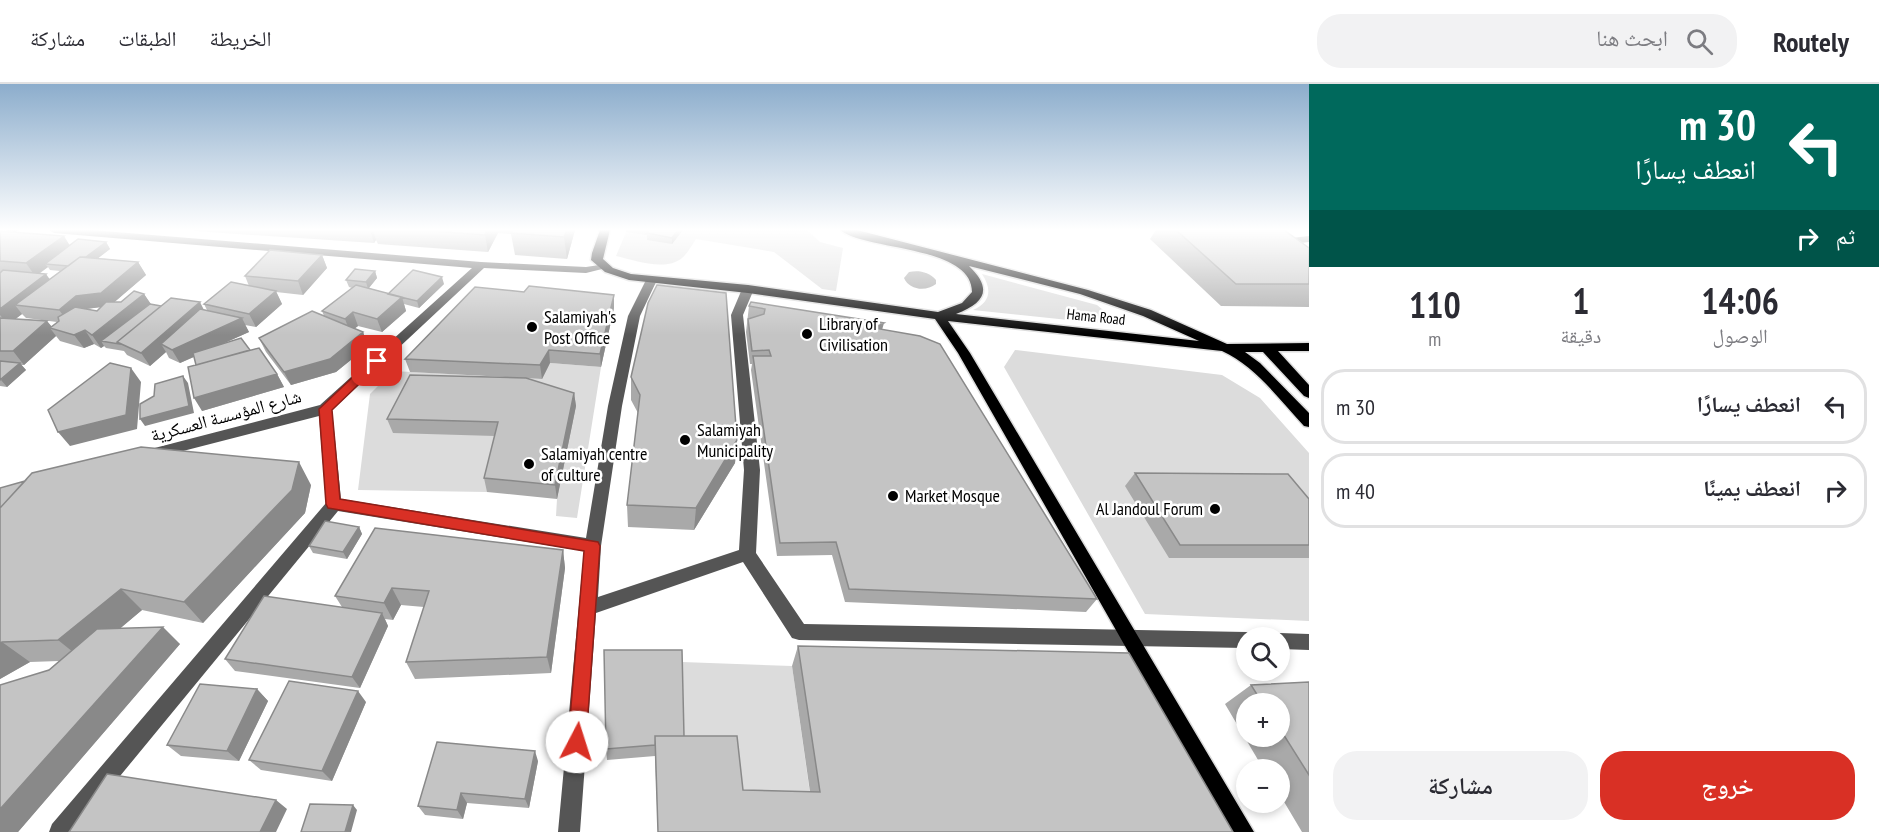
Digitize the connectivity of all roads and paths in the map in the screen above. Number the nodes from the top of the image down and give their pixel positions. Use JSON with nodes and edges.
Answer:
{"nodes":[{"id":1,"x":481,"y":265,"type":"joint"},
{"id":2,"x":963,"y":265,"type":"edge"},
{"id":3,"x":979,"y":265,"type":"edge"},
{"id":4,"x":602,"y":266,"type":"joint"},
{"id":5,"x":651,"y":280,"type":"junction"},
{"id":6,"x":748,"y":289,"type":"junction"},
{"id":7,"x":939,"y":316,"type":"junction"},
{"id":8,"x":1309,"y":347,"type":"edge"},
{"id":9,"x":1228,"y":348,"type":"junction"},
{"id":10,"x":1268,"y":349,"type":"junction"},
{"id":11,"x":1309,"y":393,"type":"edge"},
{"id":12,"x":325,"y":409,"type":"junction"},
{"id":13,"x":1309,"y":422,"type":"edge"},
{"id":14,"x":135,"y":458,"type":"edge"},
{"id":15,"x":334,"y":504,"type":"junction"},
{"id":16,"x":592,"y":546,"type":"junction"},
{"id":17,"x":747,"y":555,"type":"junction"},
{"id":18,"x":588,"y":608,"type":"junction"},
{"id":19,"x":1131,"y":637,"type":"junction"},
{"id":20,"x":1236,"y":640,"type":"edge"},
{"id":21,"x":1290,"y":641,"type":"edge"},
{"id":22,"x":1309,"y":642,"type":"edge"},
{"id":23,"x":60,"y":832,"type":"edge"},
{"id":24,"x":569,"y":832,"type":"edge"},
{"id":25,"x":1243,"y":832,"type":"edge"}],
"edges":[{"from":1,"to":4,"type":"street"},
{"from":1,"to":12,"type":"street","name":"شارع المؤسسة العسكرية"},
{"from":2,"to":7,"type":"main road"},
{"from":3,"to":9,"type":"main road","name":"Hama Road"},
{"from":4,"to":5,"type":"main road","name":"Hama Road"},
{"from":5,"to":6,"type":"main road","name":"Hama Road"},
{"from":5,"to":16,"type":"street"},
{"from":6,"to":7,"type":"main road","name":"Hama Road"},
{"from":6,"to":17,"type":"street"},
{"from":7,"to":9,"type":"main road","name":"Hama Road"},
{"from":7,"to":19,"type":"main road"},
{"from":8,"to":10,"type":"main road"},
{"from":9,"to":10,"type":"main road"},
{"from":9,"to":13,"type":"main road"},
{"from":10,"to":11,"type":"main road"},
{"from":12,"to":14,"type":"street","name":"شارع المؤسسة العسكرية"},
{"from":12,"to":15,"type":"street"},
{"from":15,"to":16,"type":"street"},
{"from":15,"to":23,"type":"street"},
{"from":16,"to":18,"type":"street"},
{"from":17,"to":18,"type":"street"},
{"from":17,"to":19,"type":"street"},
{"from":18,"to":24,"type":"street"},
{"from":19,"to":20,"type":"street"},
{"from":19,"to":25,"type":"main road"},
{"from":21,"to":22,"type":"street"}]}
